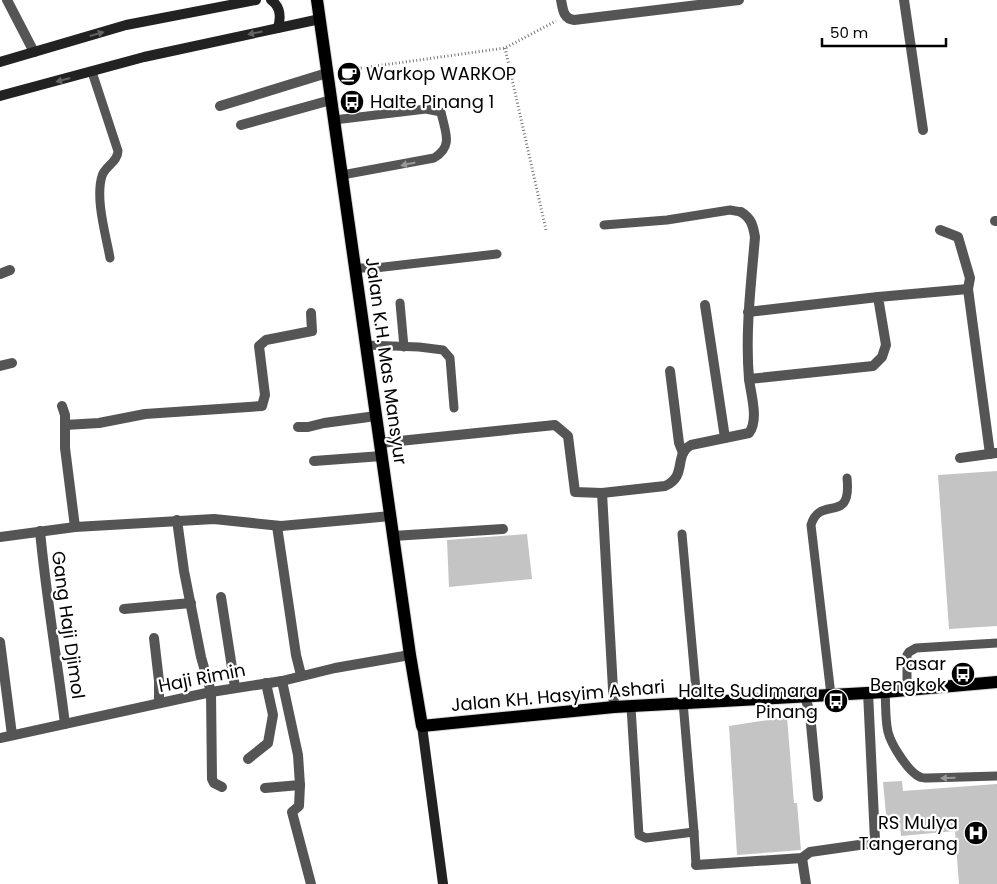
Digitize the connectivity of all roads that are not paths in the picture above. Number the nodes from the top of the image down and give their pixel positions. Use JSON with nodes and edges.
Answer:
{"nodes":[{"id":1,"x":7,"y":0,"type":"edge"},
{"id":2,"x":256,"y":0,"type":"edge"},
{"id":3,"x":271,"y":0,"type":"edge"},
{"id":4,"x":317,"y":0,"type":"edge"},
{"id":5,"x":561,"y":0,"type":"edge"},
{"id":6,"x":739,"y":0,"type":"edge"},
{"id":7,"x":904,"y":0,"type":"edge"},
{"id":8,"x":320,"y":19,"type":"junction"},
{"id":9,"x":278,"y":28,"type":"junction"},
{"id":10,"x":34,"y":52,"type":"junction"},
{"id":11,"x":0,"y":62,"type":"edge"},
{"id":12,"x":92,"y":72,"type":"junction"},
{"id":13,"x":327,"y":73,"type":"junction"},
{"id":14,"x":0,"y":96,"type":"edge"},
{"id":15,"x":331,"y":100,"type":"junction"},
{"id":16,"x":220,"y":106,"type":"dead end"},
{"id":17,"x":334,"y":120,"type":"junction"},
{"id":18,"x":241,"y":125,"type":"dead end"},
{"id":19,"x":923,"y":130,"type":"dead end"},
{"id":20,"x":342,"y":175,"type":"junction"},
{"id":21,"x":740,"y":212,"type":"joint"},
{"id":22,"x":604,"y":225,"type":"dead end"},
{"id":23,"x":940,"y":230,"type":"dead end"},
{"id":24,"x":498,"y":254,"type":"dead end"},
{"id":25,"x":110,"y":258,"type":"dead end"},
{"id":26,"x":355,"y":268,"type":"junction"},
{"id":27,"x":968,"y":289,"type":"junction"},
{"id":28,"x":878,"y":297,"type":"junction"},
{"id":29,"x":400,"y":304,"type":"dead end"},
{"id":30,"x":705,"y":305,"type":"dead end"},
{"id":31,"x":748,"y":312,"type":"junction"},
{"id":32,"x":311,"y":313,"type":"dead end"},
{"id":33,"x":366,"y":345,"type":"junction"},
{"id":34,"x":404,"y":347,"type":"junction"},
{"id":35,"x":12,"y":363,"type":"dead end"},
{"id":36,"x":0,"y":366,"type":"edge"},
{"id":37,"x":670,"y":371,"type":"dead end"},
{"id":38,"x":749,"y":379,"type":"junction"},
{"id":39,"x":62,"y":406,"type":"dead end"},
{"id":40,"x":454,"y":408,"type":"dead end"},
{"id":41,"x":376,"y":416,"type":"junction"},
{"id":42,"x":65,"y":425,"type":"junction"},
{"id":43,"x":298,"y":426,"type":"dead end"},
{"id":44,"x":725,"y":438,"type":"junction"},
{"id":45,"x":381,"y":449,"type":"junction"},
{"id":46,"x":683,"y":453,"type":"junction"},
{"id":47,"x":994,"y":454,"type":"edge"},
{"id":48,"x":960,"y":458,"type":"dead end"},
{"id":49,"x":314,"y":461,"type":"dead end"},
{"id":50,"x":847,"y":478,"type":"dead end"},
{"id":51,"x":602,"y":493,"type":"junction"},
{"id":52,"x":390,"y":516,"type":"junction"},
{"id":53,"x":177,"y":520,"type":"junction"},
{"id":54,"x":277,"y":526,"type":"junction"},
{"id":55,"x":75,"y":527,"type":"junction"},
{"id":56,"x":504,"y":529,"type":"dead end"},
{"id":57,"x":40,"y":531,"type":"junction"},
{"id":58,"x":682,"y":534,"type":"dead end"},
{"id":59,"x":393,"y":536,"type":"junction"},
{"id":60,"x":0,"y":539,"type":"edge"},
{"id":61,"x":221,"y":597,"type":"dead end"},
{"id":62,"x":190,"y":603,"type":"junction"},
{"id":63,"x":124,"y":609,"type":"dead end"},
{"id":64,"x":154,"y":638,"type":"dead end"},
{"id":65,"x":0,"y":642,"type":"edge"},
{"id":66,"x":997,"y":643,"type":"edge"},
{"id":67,"x":410,"y":655,"type":"junction"},
{"id":68,"x":301,"y":675,"type":"junction"},
{"id":69,"x":282,"y":680,"type":"junction"},
{"id":70,"x":997,"y":682,"type":"edge"},
{"id":71,"x":266,"y":683,"type":"junction"},
{"id":72,"x":235,"y":687,"type":"junction"},
{"id":73,"x":907,"y":689,"type":"junction"},
{"id":74,"x":211,"y":692,"type":"junction"},
{"id":75,"x":868,"y":692,"type":"junction"},
{"id":76,"x":886,"y":692,"type":"junction"},
{"id":77,"x":831,"y":695,"type":"junction"},
{"id":78,"x":805,"y":696,"type":"junction"},
{"id":79,"x":697,"y":701,"type":"junction"},
{"id":80,"x":683,"y":702,"type":"junction"},
{"id":81,"x":159,"y":703,"type":"junction"},
{"id":82,"x":614,"y":707,"type":"junction"},
{"id":83,"x":631,"y":707,"type":"junction"},
{"id":84,"x":65,"y":724,"type":"junction"},
{"id":85,"x":422,"y":726,"type":"junction"},
{"id":86,"x":12,"y":736,"type":"junction"},
{"id":87,"x":0,"y":738,"type":"edge"},
{"id":88,"x":248,"y":759,"type":"dead end"},
{"id":89,"x":997,"y":776,"type":"edge"},
{"id":90,"x":300,"y":785,"type":"junction"},
{"id":91,"x":222,"y":787,"type":"dead end"},
{"id":92,"x":265,"y":788,"type":"dead end"},
{"id":93,"x":818,"y":797,"type":"dead end"},
{"id":94,"x":694,"y":832,"type":"junction"},
{"id":95,"x":802,"y":858,"type":"junction"},
{"id":96,"x":696,"y":865,"type":"joint"},
{"id":97,"x":310,"y":884,"type":"edge"},
{"id":98,"x":443,"y":884,"type":"edge"},
{"id":99,"x":806,"y":884,"type":"edge"}],
"edges":[{"from":1,"to":10,"type":"street"},
{"from":10,"to":2,"type":"street","one_way":true},
{"from":3,"to":9,"type":"street"},
{"from":4,"to":8,"type":"main road","name":"Jalan K.H. Mas Mansyur"},
{"from":5,"to":6,"type":"street"},
{"from":7,"to":19,"type":"street"},
{"from":8,"to":9,"type":"street"},
{"from":8,"to":13,"type":"main road","name":"Jalan K.H. Mas Mansyur"},
{"from":9,"to":12,"type":"street","one_way":true},
{"from":10,"to":11,"type":"street"},
{"from":12,"to":14,"type":"street","one_way":true},
{"from":12,"to":25,"type":"lane"},
{"from":13,"to":15,"type":"main road","name":"Jalan K.H. Mas Mansyur"},
{"from":13,"to":16,"type":"street"},
{"from":15,"to":17,"type":"main road","name":"Jalan K.H. Mas Mansyur"},
{"from":15,"to":18,"type":"street"},
{"from":17,"to":20,"type":"main road","name":"Jalan K.H. Mas Mansyur"},
{"from":17,"to":20,"type":"lane","one_way":true},
{"from":20,"to":26,"type":"main road","name":"Jalan K.H. Mas Mansyur"},
{"from":21,"to":22,"type":"lane"},
{"from":21,"to":31,"type":"street"},
{"from":23,"to":27,"type":"street"},
{"from":24,"to":26,"type":"lane"},
{"from":26,"to":33,"type":"main road","name":"Jalan K.H. Mas Mansyur"},
{"from":27,"to":28,"type":"street"},
{"from":27,"to":47,"type":"street"},
{"from":28,"to":31,"type":"street"},
{"from":28,"to":38,"type":"street"},
{"from":29,"to":34,"type":"lane"},
{"from":30,"to":44,"type":"street"},
{"from":31,"to":38,"type":"street"},
{"from":32,"to":42,"type":"street"},
{"from":33,"to":34,"type":"lane"},
{"from":33,"to":41,"type":"main road","name":"Jalan K.H. Mas Mansyur"},
{"from":34,"to":40,"type":"lane"},
{"from":35,"to":36,"type":"street"},
{"from":37,"to":46,"type":"street"},
{"from":38,"to":44,"type":"street"},
{"from":39,"to":42,"type":"street"},
{"from":41,"to":43,"type":"street"},
{"from":41,"to":45,"type":"main road","name":"Jalan K.H. Mas Mansyur"},
{"from":42,"to":55,"type":"street"},
{"from":44,"to":46,"type":"street"},
{"from":45,"to":49,"type":"street"},
{"from":45,"to":51,"type":"street"},
{"from":45,"to":52,"type":"main road","name":"Jalan K.H. Mas Mansyur"},
{"from":46,"to":51,"type":"street"},
{"from":47,"to":48,"type":"street"},
{"from":50,"to":77,"type":"lane"},
{"from":51,"to":82,"type":"street"},
{"from":52,"to":54,"type":"street"},
{"from":52,"to":59,"type":"main road","name":"Jalan K.H. Mas Mansyur"},
{"from":53,"to":54,"type":"street"},
{"from":53,"to":55,"type":"street"},
{"from":53,"to":62,"type":"street"},
{"from":54,"to":68,"type":"street"},
{"from":55,"to":57,"type":"street"},
{"from":56,"to":59,"type":"street"},
{"from":57,"to":60,"type":"street"},
{"from":57,"to":84,"type":"street","name":"Gang Haji Djimol"},
{"from":58,"to":79,"type":"lane"},
{"from":59,"to":67,"type":"main road","name":"Jalan K.H. Mas Mansyur"},
{"from":61,"to":72,"type":"street"},
{"from":62,"to":63,"type":"street"},
{"from":62,"to":74,"type":"street"},
{"from":64,"to":81,"type":"street"},
{"from":65,"to":86,"type":"street"},
{"from":66,"to":73,"type":"lane"},
{"from":67,"to":68,"type":"street","name":"Haji Rimin"},
{"from":67,"to":85,"type":"main road","name":"Jalan K.H. Mas Mansyur"},
{"from":68,"to":69,"type":"street","name":"Haji Rimin"},
{"from":69,"to":71,"type":"street","name":"Haji Rimin"},
{"from":69,"to":90,"type":"street"},
{"from":70,"to":73,"type":"main road","name":"Jalan KH. Hasyim Ashari"},
{"from":71,"to":72,"type":"street","name":"Haji Rimin"},
{"from":71,"to":88,"type":"street"},
{"from":72,"to":74,"type":"street","name":"Haji Rimin"},
{"from":73,"to":76,"type":"main road","name":"Jalan KH. Hasyim Ashari"},
{"from":74,"to":81,"type":"street","name":"Haji Rimin"},
{"from":74,"to":91,"type":"street"},
{"from":75,"to":76,"type":"main road","name":"Jalan KH. Hasyim Ashari"},
{"from":75,"to":77,"type":"main road","name":"Jalan KH. Hasyim Ashari"},
{"from":75,"to":95,"type":"street"},
{"from":89,"to":76,"type":"lane","one_way":true},
{"from":77,"to":78,"type":"main road","name":"Jalan KH. Hasyim Ashari"},
{"from":78,"to":79,"type":"main road","name":"Jalan KH. Hasyim Ashari"},
{"from":78,"to":93,"type":"street"},
{"from":79,"to":80,"type":"main road","name":"Jalan KH. Hasyim Ashari"},
{"from":80,"to":83,"type":"main road","name":"Jalan KH. Hasyim Ashari"},
{"from":80,"to":94,"type":"lane"},
{"from":81,"to":84,"type":"street","name":"Haji Rimin"},
{"from":82,"to":83,"type":"main road","name":"Jalan KH. Hasyim Ashari"},
{"from":82,"to":85,"type":"main road","name":"Jalan KH. Hasyim Ashari"},
{"from":83,"to":94,"type":"lane"},
{"from":84,"to":86,"type":"street","name":"Haji Rimin"},
{"from":85,"to":98,"type":"street"},
{"from":86,"to":87,"type":"street","name":"Haji Rimin"},
{"from":90,"to":92,"type":"street"},
{"from":90,"to":97,"type":"street"},
{"from":94,"to":96,"type":"lane"},
{"from":95,"to":96,"type":"street"},
{"from":95,"to":99,"type":"street"}]}
